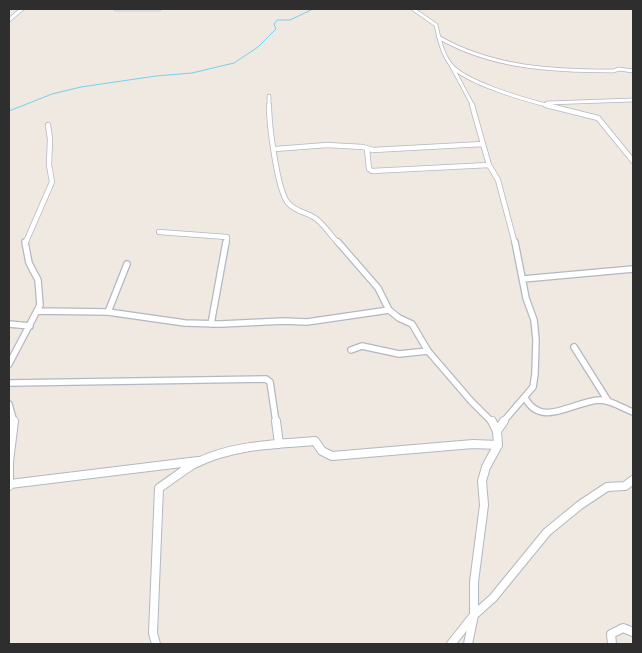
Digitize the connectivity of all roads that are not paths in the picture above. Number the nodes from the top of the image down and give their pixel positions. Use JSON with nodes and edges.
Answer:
{"nodes":[{"id":1,"x":22,"y":9,"type":"edge"},
{"id":2,"x":116,"y":9,"type":"edge"},
{"id":3,"x":160,"y":9,"type":"edge"},
{"id":4,"x":413,"y":9,"type":"edge"},
{"id":5,"x":9,"y":20,"type":"edge"},
{"id":6,"x":438,"y":37,"type":"junction"},
{"id":7,"x":451,"y":65,"type":"junction"},
{"id":8,"x":633,"y":71,"type":"edge"},
{"id":9,"x":270,"y":96,"type":"dead end"},
{"id":10,"x":633,"y":100,"type":"edge"},
{"id":11,"x":545,"y":104,"type":"junction"},
{"id":12,"x":48,"y":125,"type":"dead end"},
{"id":13,"x":483,"y":144,"type":"junction"},
{"id":14,"x":274,"y":150,"type":"junction"},
{"id":15,"x":367,"y":150,"type":"junction"},
{"id":16,"x":633,"y":161,"type":"edge"},
{"id":17,"x":489,"y":165,"type":"junction"},
{"id":18,"x":159,"y":232,"type":"dead end"},
{"id":19,"x":127,"y":264,"type":"dead end"},
{"id":20,"x":633,"y":269,"type":"edge"},
{"id":21,"x":523,"y":279,"type":"junction"},
{"id":22,"x":389,"y":310,"type":"junction"},
{"id":23,"x":38,"y":311,"type":"junction"},
{"id":24,"x":108,"y":312,"type":"junction"},
{"id":25,"x":9,"y":324,"type":"edge"},
{"id":26,"x":211,"y":324,"type":"junction"},
{"id":27,"x":30,"y":326,"type":"junction"},
{"id":28,"x":574,"y":347,"type":"dead end"},
{"id":29,"x":351,"y":350,"type":"dead end"},
{"id":30,"x":428,"y":351,"type":"junction"},
{"id":31,"x":11,"y":355,"type":"edge"},
{"id":32,"x":9,"y":364,"type":"edge"},
{"id":33,"x":9,"y":383,"type":"edge"},
{"id":34,"x":525,"y":398,"type":"junction"},
{"id":35,"x":608,"y":400,"type":"junction"},
{"id":36,"x":9,"y":404,"type":"edge"},
{"id":37,"x":633,"y":412,"type":"edge"},
{"id":38,"x":497,"y":431,"type":"junction"},
{"id":39,"x":279,"y":444,"type":"junction"},
{"id":40,"x":498,"y":445,"type":"junction"},
{"id":41,"x":200,"y":461,"type":"junction"},
{"id":42,"x":633,"y":480,"type":"edge"},
{"id":43,"x":9,"y":486,"type":"edge"},
{"id":44,"x":474,"y":615,"type":"junction"},
{"id":45,"x":633,"y":632,"type":"edge"},
{"id":46,"x":156,"y":644,"type":"edge"},
{"id":47,"x":451,"y":644,"type":"edge"},
{"id":48,"x":468,"y":644,"type":"edge"},
{"id":49,"x":612,"y":644,"type":"edge"}],
"edges":[{"from":1,"to":5,"type":"street"},
{"from":2,"to":3,"type":"street"},
{"from":4,"to":6,"type":"street"},
{"from":6,"to":7,"type":"street"},
{"from":6,"to":8,"type":"street"},
{"from":7,"to":11,"type":"street"},
{"from":7,"to":13,"type":"street"},
{"from":9,"to":14,"type":"street"},
{"from":10,"to":11,"type":"street"},
{"from":11,"to":16,"type":"street"},
{"from":12,"to":23,"type":"street"},
{"from":13,"to":15,"type":"street"},
{"from":13,"to":17,"type":"street"},
{"from":14,"to":15,"type":"street"},
{"from":14,"to":22,"type":"street"},
{"from":15,"to":17,"type":"street"},
{"from":17,"to":21,"type":"street"},
{"from":18,"to":26,"type":"street"},
{"from":19,"to":24,"type":"street"},
{"from":20,"to":21,"type":"street"},
{"from":21,"to":34,"type":"street"},
{"from":22,"to":26,"type":"street"},
{"from":22,"to":30,"type":"street"},
{"from":23,"to":24,"type":"street"},
{"from":23,"to":27,"type":"street"},
{"from":24,"to":26,"type":"street"},
{"from":25,"to":27,"type":"street"},
{"from":27,"to":31,"type":"street"},
{"from":28,"to":35,"type":"street"},
{"from":29,"to":30,"type":"street"},
{"from":30,"to":38,"type":"street"},
{"from":31,"to":32,"type":"street"},
{"from":33,"to":39,"type":"street"},
{"from":34,"to":35,"type":"street"},
{"from":34,"to":38,"type":"street"},
{"from":35,"to":37,"type":"street"},
{"from":36,"to":43,"type":"street"},
{"from":38,"to":40,"type":"street"},
{"from":39,"to":40,"type":"street"},
{"from":39,"to":41,"type":"street"},
{"from":40,"to":44,"type":"street"},
{"from":41,"to":43,"type":"street"},
{"from":41,"to":46,"type":"street"},
{"from":42,"to":44,"type":"street"},
{"from":44,"to":47,"type":"street"},
{"from":44,"to":48,"type":"street"},
{"from":45,"to":49,"type":"street"}]}
